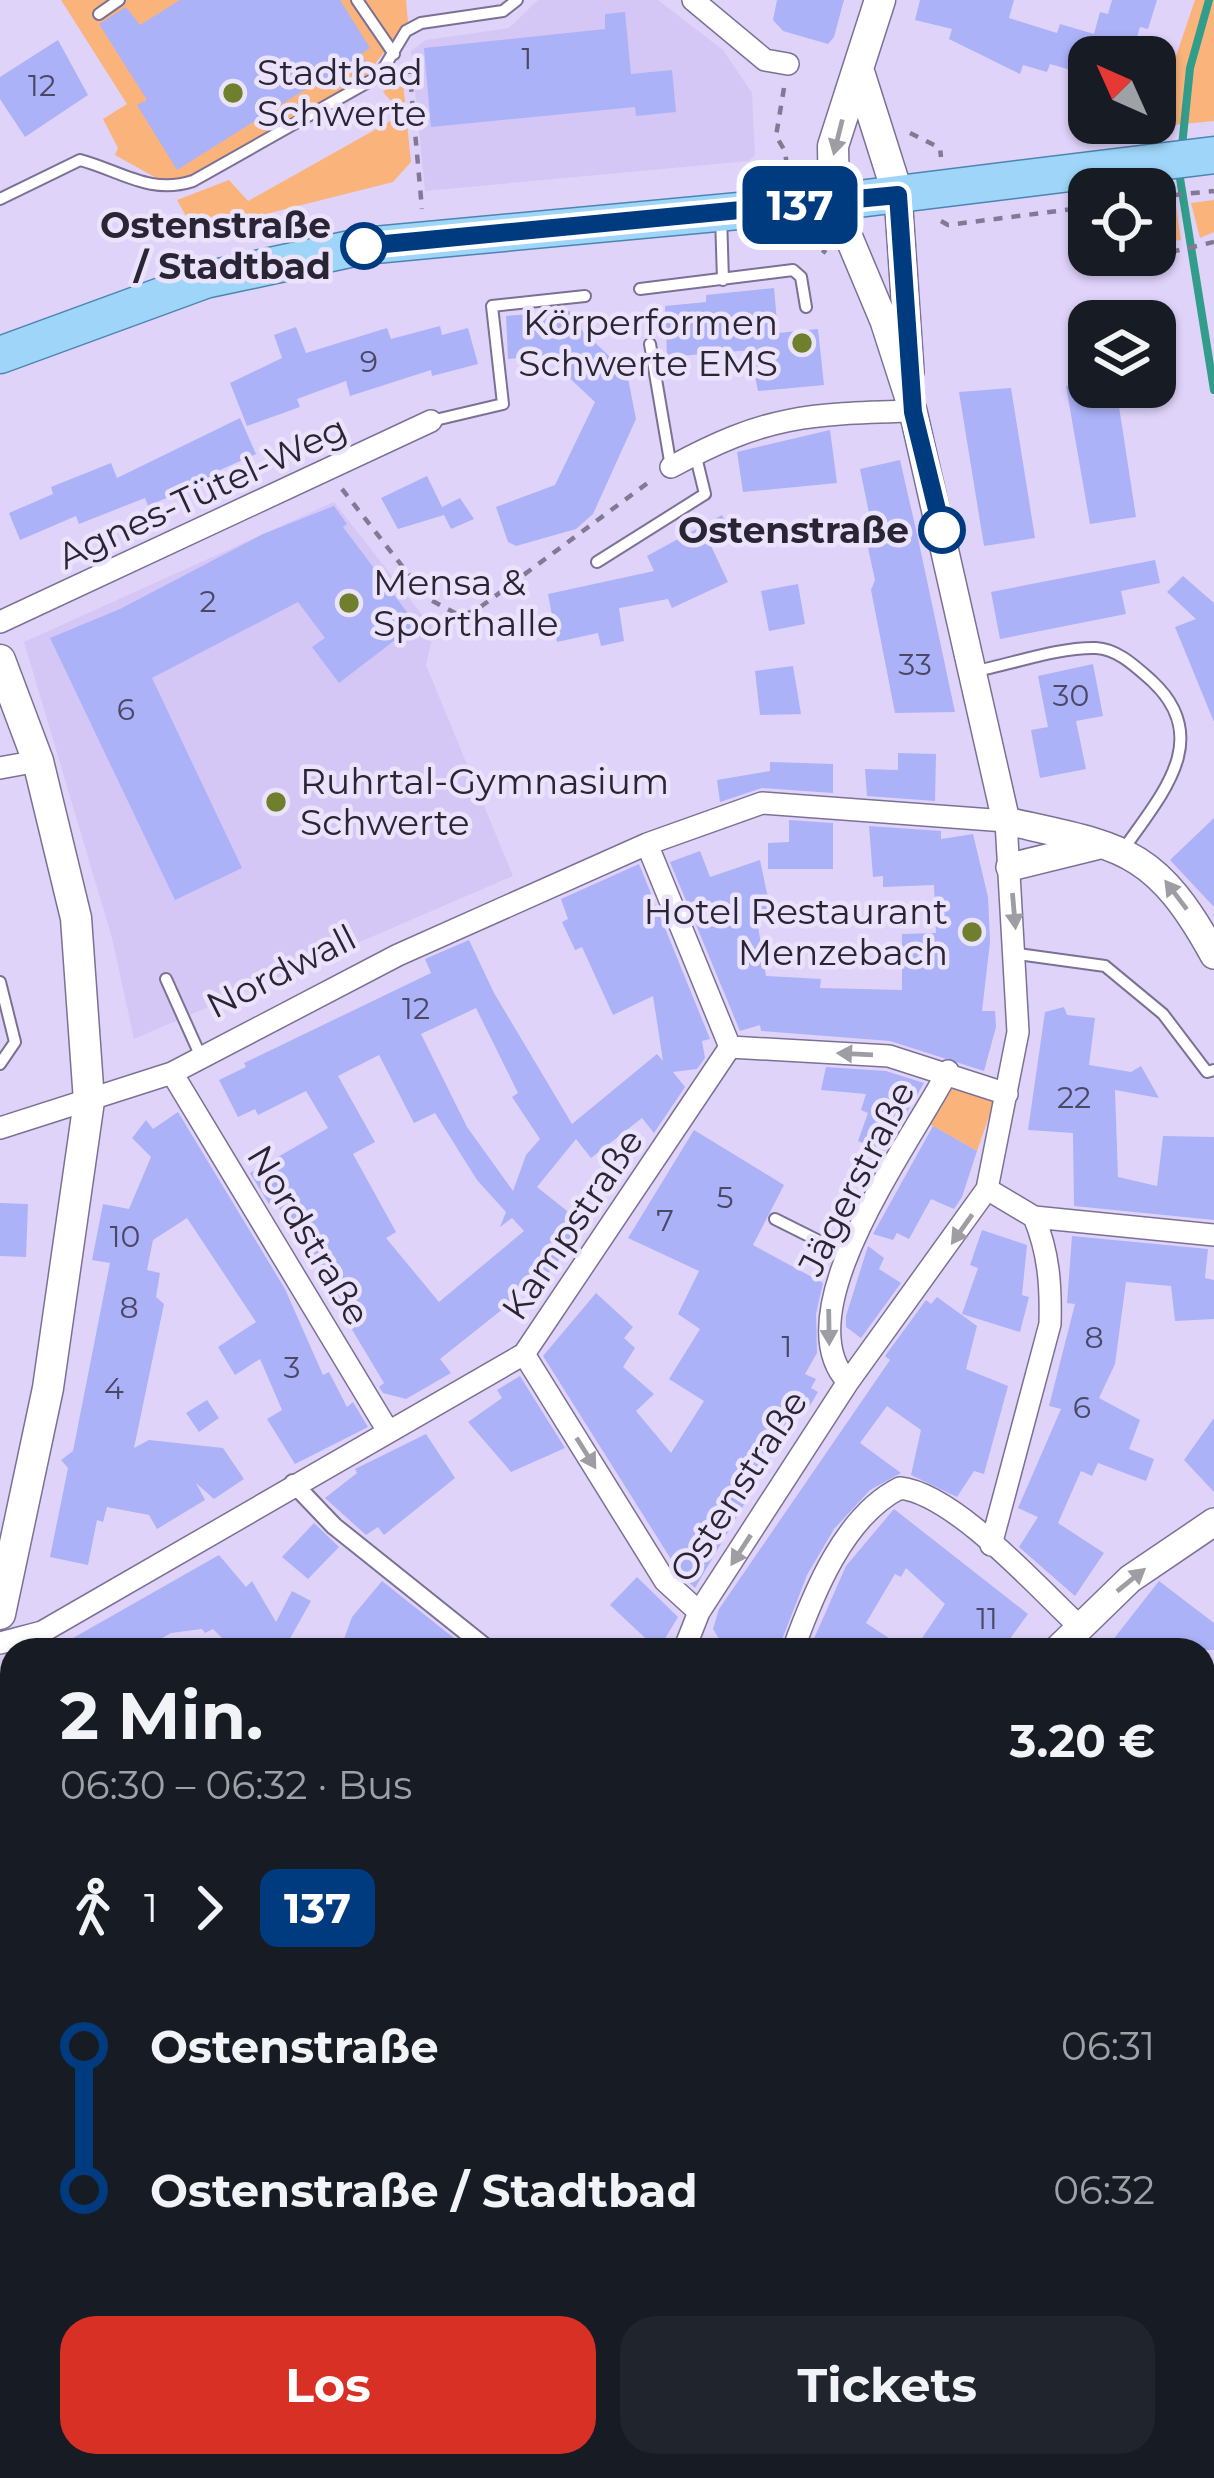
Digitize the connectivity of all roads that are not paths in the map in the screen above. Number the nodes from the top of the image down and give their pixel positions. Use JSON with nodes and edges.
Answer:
{"nodes":[{"id":1,"x":119,"y":0,"type":"edge"},
{"id":2,"x":356,"y":0,"type":"edge"},
{"id":3,"x":517,"y":0,"type":"edge"},
{"id":4,"x":693,"y":0,"type":"edge"},
{"id":5,"x":880,"y":0,"type":"edge"},
{"id":6,"x":99,"y":14,"type":"dead end"},
{"id":7,"x":394,"y":54,"type":"junction"},
{"id":8,"x":788,"y":64,"type":"road end"},
{"id":9,"x":860,"y":75,"type":"junction"},
{"id":10,"x":1214,"y":155,"type":"edge"},
{"id":11,"x":1176,"y":171,"type":"edge"},
{"id":12,"x":1068,"y":184,"type":"edge"},
{"id":13,"x":898,"y":195,"type":"junction"},
{"id":14,"x":0,"y":199,"type":"edge"},
{"id":15,"x":834,"y":202,"type":"junction"},
{"id":16,"x":721,"y":213,"type":"junction"},
{"id":17,"x":722,"y":280,"type":"junction"},
{"id":18,"x":640,"y":290,"type":"dead end"},
{"id":19,"x":584,"y":296,"type":"dead end"},
{"id":20,"x":806,"y":307,"type":"dead end"},
{"id":21,"x":650,"y":344,"type":"dead end"},
{"id":22,"x":0,"y":355,"type":"edge"},
{"id":23,"x":913,"y":412,"type":"junction"},
{"id":24,"x":431,"y":421,"type":"joint"},
{"id":25,"x":695,"y":454,"type":"junction"},
{"id":26,"x":670,"y":467,"type":"joint"},
{"id":27,"x":597,"y":562,"type":"dead end"},
{"id":28,"x":0,"y":622,"type":"edge"},
{"id":29,"x":0,"y":660,"type":"edge"},
{"id":30,"x":972,"y":672,"type":"junction"},
{"id":31,"x":38,"y":761,"type":"junction"},
{"id":32,"x":0,"y":768,"type":"edge"},
{"id":33,"x":1006,"y":821,"type":"junction"},
{"id":34,"x":647,"y":844,"type":"junction"},
{"id":35,"x":1115,"y":847,"type":"junction"},
{"id":36,"x":1010,"y":867,"type":"junction"},
{"id":37,"x":1018,"y":954,"type":"junction"},
{"id":38,"x":1214,"y":955,"type":"edge"},
{"id":39,"x":166,"y":979,"type":"dead end"},
{"id":40,"x":0,"y":982,"type":"edge"},
{"id":41,"x":730,"y":1047,"type":"junction"},
{"id":42,"x":201,"y":1057,"type":"junction"},
{"id":43,"x":0,"y":1064,"type":"edge"},
{"id":44,"x":1214,"y":1070,"type":"edge"},
{"id":45,"x":948,"y":1071,"type":"junction"},
{"id":46,"x":172,"y":1073,"type":"junction"},
{"id":47,"x":1007,"y":1094,"type":"junction"},
{"id":48,"x":89,"y":1101,"type":"junction"},
{"id":49,"x":0,"y":1128,"type":"edge"},
{"id":50,"x":987,"y":1190,"type":"junction"},
{"id":51,"x":1034,"y":1217,"type":"junction"},
{"id":52,"x":775,"y":1219,"type":"dead end"},
{"id":53,"x":1214,"y":1234,"type":"edge"},
{"id":54,"x":848,"y":1256,"type":"junction"},
{"id":55,"x":524,"y":1354,"type":"junction"},
{"id":56,"x":848,"y":1382,"type":"junction"},
{"id":57,"x":388,"y":1431,"type":"junction"},
{"id":58,"x":293,"y":1483,"type":"junction"},
{"id":59,"x":1214,"y":1522,"type":"edge"},
{"id":60,"x":991,"y":1545,"type":"junction"},
{"id":61,"x":699,"y":1612,"type":"junction"},
{"id":62,"x":0,"y":1614,"type":"edge"},
{"id":63,"x":1079,"y":1626,"type":"junction"},
{"id":64,"x":19,"y":1638,"type":"edge"},
{"id":65,"x":474,"y":1638,"type":"edge"},
{"id":66,"x":689,"y":1638,"type":"edge"},
{"id":67,"x":798,"y":1638,"type":"edge"},
{"id":68,"x":1068,"y":1638,"type":"edge"}],
"edges":[{"from":1,"to":6,"type":"lane"},
{"from":2,"to":7,"type":"lane"},
{"from":3,"to":7,"type":"lane"},
{"from":4,"to":8,"type":"street"},
{"from":5,"to":9,"type":"main road"},
{"from":7,"to":14,"type":"lane"},
{"from":9,"to":13,"type":"main road"},
{"from":9,"to":15,"type":"main road","one_way":true},
{"from":10,"to":11,"type":"main road"},
{"from":12,"to":13,"type":"main road"},
{"from":13,"to":15,"type":"main road"},
{"from":13,"to":23,"type":"street","name":"Ostenstraße"},
{"from":15,"to":16,"type":"main road"},
{"from":15,"to":23,"type":"street","name":"Ostenstraße"},
{"from":16,"to":17,"type":"lane"},
{"from":16,"to":22,"type":"main road"},
{"from":17,"to":18,"type":"lane"},
{"from":17,"to":20,"type":"lane"},
{"from":19,"to":24,"type":"lane"},
{"from":21,"to":26,"type":"lane"},
{"from":23,"to":25,"type":"street"},
{"from":23,"to":30,"type":"street","name":"Ostenstraße"},
{"from":24,"to":28,"type":"street","name":"Agnes-Tütel-Weg"},
{"from":25,"to":26,"type":"street"},
{"from":25,"to":27,"type":"lane"},
{"from":29,"to":31,"type":"main road"},
{"from":30,"to":33,"type":"street","name":"Ostenstraße"},
{"from":30,"to":35,"type":"lane"},
{"from":31,"to":32,"type":"street"},
{"from":31,"to":48,"type":"main road"},
{"from":33,"to":34,"type":"street","name":"Nordwall"},
{"from":33,"to":35,"type":"street"},
{"from":33,"to":36,"type":"street","name":"Ostenstraße"},
{"from":34,"to":41,"type":"street"},
{"from":34,"to":42,"type":"street","name":"Nordwall"},
{"from":35,"to":36,"type":"street"},
{"from":38,"to":35,"type":"street","one_way":true},
{"from":36,"to":37,"type":"street","name":"Ostenstraße","one_way":true},
{"from":37,"to":44,"type":"lane"},
{"from":37,"to":47,"type":"street","name":"Ostenstraße"},
{"from":39,"to":42,"type":"lane"},
{"from":40,"to":43,"type":"lane"},
{"from":45,"to":41,"type":"street","one_way":true},
{"from":41,"to":55,"type":"street","name":"Kampstraße"},
{"from":42,"to":46,"type":"street","name":"Nordwall"},
{"from":45,"to":47,"type":"street"},
{"from":45,"to":54,"type":"street","name":"Jägerstraße"},
{"from":46,"to":48,"type":"street","name":"Nordwall"},
{"from":46,"to":57,"type":"street","name":"Nordstraße"},
{"from":47,"to":50,"type":"street","name":"Ostenstraße"},
{"from":48,"to":49,"type":"street","name":"Nordwall"},
{"from":48,"to":62,"type":"main road"},
{"from":50,"to":51,"type":"street"},
{"from":50,"to":56,"type":"street","name":"Ostenstraße","one_way":true},
{"from":51,"to":53,"type":"street"},
{"from":51,"to":60,"type":"street"},
{"from":52,"to":54,"type":"lane"},
{"from":54,"to":56,"type":"street","name":"Jägerstraße","one_way":true},
{"from":55,"to":57,"type":"street","name":"Kampstraße"},
{"from":55,"to":61,"type":"street","one_way":true},
{"from":56,"to":61,"type":"street","name":"Ostenstraße","one_way":true},
{"from":57,"to":58,"type":"street","name":"Kampstraße"},
{"from":58,"to":64,"type":"street","name":"Kampstraße"},
{"from":58,"to":65,"type":"street"},
{"from":63,"to":59,"type":"street","one_way":true},
{"from":60,"to":63,"type":"street"},
{"from":60,"to":67,"type":"street"},
{"from":61,"to":66,"type":"street","name":"Ostenstraße"},
{"from":63,"to":68,"type":"street"}]}
